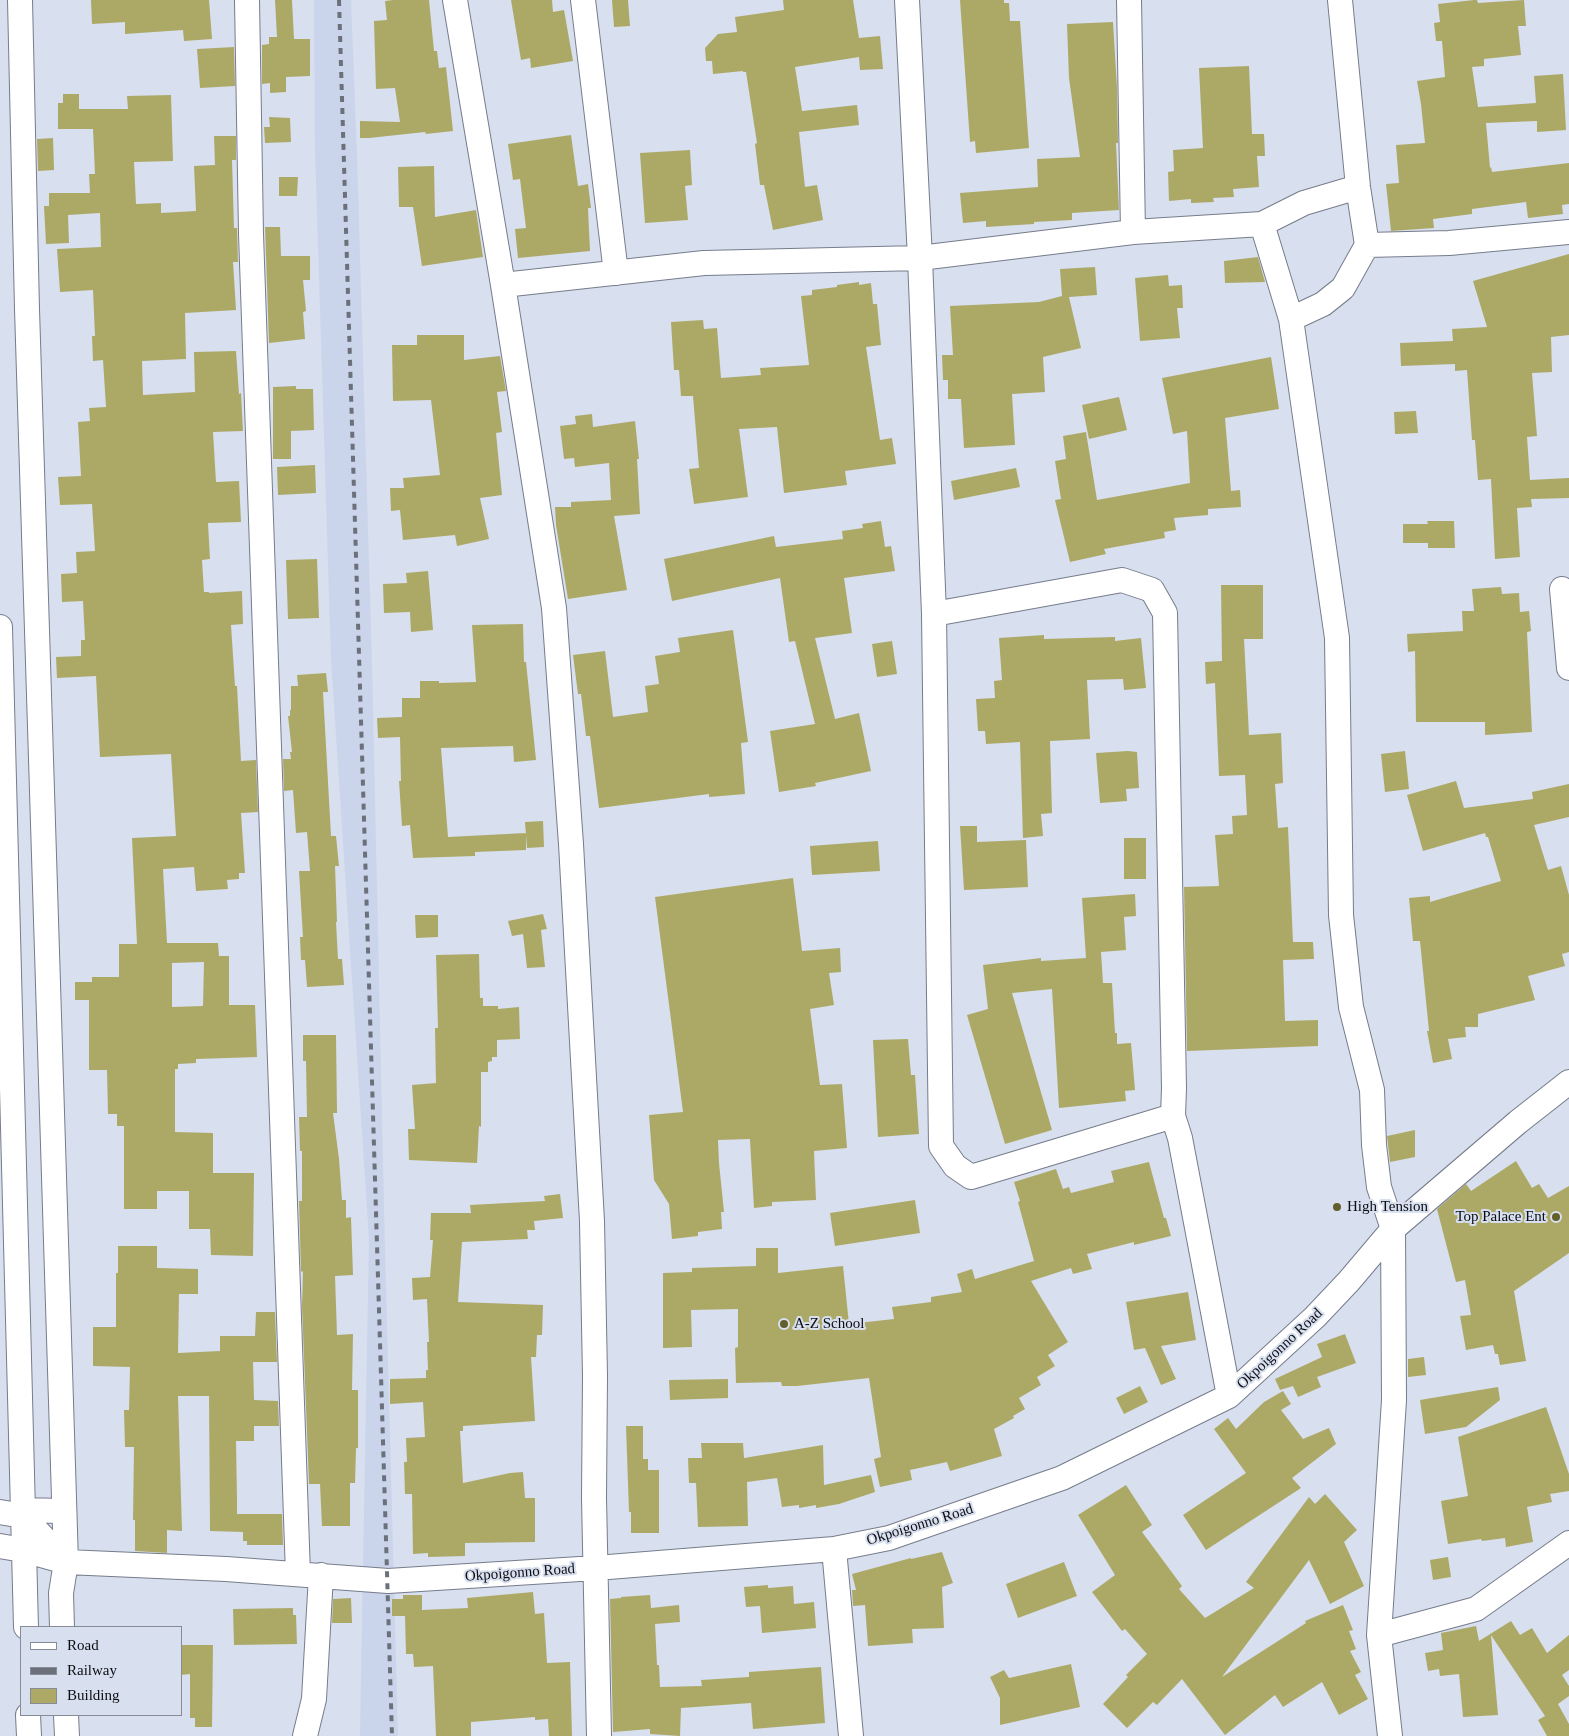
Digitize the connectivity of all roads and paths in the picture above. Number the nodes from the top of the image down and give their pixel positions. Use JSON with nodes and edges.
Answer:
{"nodes":[{"id":1,"x":20,"y":0,"type":"edge"},
{"id":2,"x":247,"y":0,"type":"edge"},
{"id":3,"x":455,"y":0,"type":"edge"},
{"id":4,"x":583,"y":0,"type":"edge"},
{"id":5,"x":907,"y":0,"type":"edge"},
{"id":6,"x":1128,"y":0,"type":"edge"},
{"id":7,"x":1340,"y":0,"type":"edge"},
{"id":8,"x":1358,"y":186,"type":"junction"},
{"id":9,"x":1262,"y":224,"type":"junction"},
{"id":10,"x":1133,"y":232,"type":"junction"},
{"id":11,"x":1569,"y":232,"type":"edge"},
{"id":12,"x":1367,"y":245,"type":"junction"},
{"id":13,"x":920,"y":258,"type":"junction"},
{"id":14,"x":616,"y":273,"type":"junction"},
{"id":15,"x":503,"y":285,"type":"junction"},
{"id":16,"x":1291,"y":319,"type":"junction"},
{"id":17,"x":1562,"y":589,"type":"dead end"},
{"id":18,"x":934,"y":614,"type":"junction"},
{"id":19,"x":0,"y":627,"type":"edge"},
{"id":20,"x":1569,"y":668,"type":"edge"},
{"id":21,"x":1569,"y":1082,"type":"edge"},
{"id":22,"x":1173,"y":1116,"type":"junction"},
{"id":23,"x":1393,"y":1228,"type":"junction"},
{"id":24,"x":1229,"y":1396,"type":"junction"},
{"id":25,"x":64,"y":1511,"type":"junction"},
{"id":26,"x":15,"y":1513,"type":"edge"},
{"id":27,"x":1569,"y":1543,"type":"edge"},
{"id":28,"x":0,"y":1546,"type":"edge"},
{"id":29,"x":834,"y":1549,"type":"junction"},
{"id":30,"x":23,"y":1550,"type":"junction"},
{"id":31,"x":66,"y":1562,"type":"junction"},
{"id":32,"x":596,"y":1568,"type":"junction"},
{"id":33,"x":298,"y":1574,"type":"junction"},
{"id":34,"x":321,"y":1575,"type":"junction"},
{"id":35,"x":26,"y":1626,"type":"edge"},
{"id":36,"x":62,"y":1626,"type":"edge"},
{"id":37,"x":1379,"y":1635,"type":"junction"},
{"id":38,"x":28,"y":1716,"type":"edge"},
{"id":39,"x":66,"y":1716,"type":"edge"},
{"id":40,"x":29,"y":1736,"type":"edge"},
{"id":41,"x":66,"y":1736,"type":"edge"},
{"id":42,"x":305,"y":1736,"type":"edge"},
{"id":43,"x":599,"y":1736,"type":"edge"},
{"id":44,"x":850,"y":1736,"type":"edge"},
{"id":45,"x":1390,"y":1736,"type":"edge"}],
"edges":[{"from":1,"to":25,"type":"street"},
{"from":2,"to":33,"type":"street"},
{"from":3,"to":15,"type":"street"},
{"from":4,"to":14,"type":"street"},
{"from":5,"to":13,"type":"street"},
{"from":6,"to":10,"type":"street"},
{"from":7,"to":8,"type":"street"},
{"from":8,"to":9,"type":"street"},
{"from":8,"to":12,"type":"street"},
{"from":9,"to":10,"type":"street"},
{"from":9,"to":16,"type":"street"},
{"from":10,"to":13,"type":"street"},
{"from":11,"to":12,"type":"street"},
{"from":12,"to":16,"type":"street"},
{"from":13,"to":14,"type":"street"},
{"from":13,"to":18,"type":"street"},
{"from":14,"to":15,"type":"street"},
{"from":15,"to":32,"type":"street"},
{"from":16,"to":23,"type":"street"},
{"from":17,"to":20,"type":"street"},
{"from":18,"to":22,"type":"street"},
{"from":18,"to":22,"type":"street"},
{"from":19,"to":26,"type":"street"},
{"from":21,"to":23,"type":"street","name":"Okpoigonno Road"},
{"from":22,"to":24,"type":"street"},
{"from":23,"to":24,"type":"street","name":"Okpoigonno Road"},
{"from":23,"to":37,"type":"street"},
{"from":24,"to":29,"type":"street","name":"Okpoigonno Road"},
{"from":25,"to":26,"type":"street"},
{"from":25,"to":31,"type":"street"},
{"from":26,"to":30,"type":"street"},
{"from":26,"to":31,"type":"street"},
{"from":27,"to":37,"type":"street"},
{"from":28,"to":30,"type":"street","name":"Okpoigonno Road"},
{"from":29,"to":32,"type":"street","name":"Okpoigonno Road"},
{"from":29,"to":44,"type":"street"},
{"from":30,"to":31,"type":"street","name":"Okpoigonno Road"},
{"from":30,"to":35,"type":"street"},
{"from":31,"to":33,"type":"street","name":"Okpoigonno Road"},
{"from":31,"to":36,"type":"street"},
{"from":32,"to":34,"type":"street","name":"Okpoigonno Road"},
{"from":32,"to":43,"type":"street"},
{"from":33,"to":34,"type":"street","name":"Okpoigonno Road"},
{"from":34,"to":42,"type":"street"},
{"from":37,"to":45,"type":"street"},
{"from":38,"to":40,"type":"street"},
{"from":39,"to":41,"type":"street"}]}
